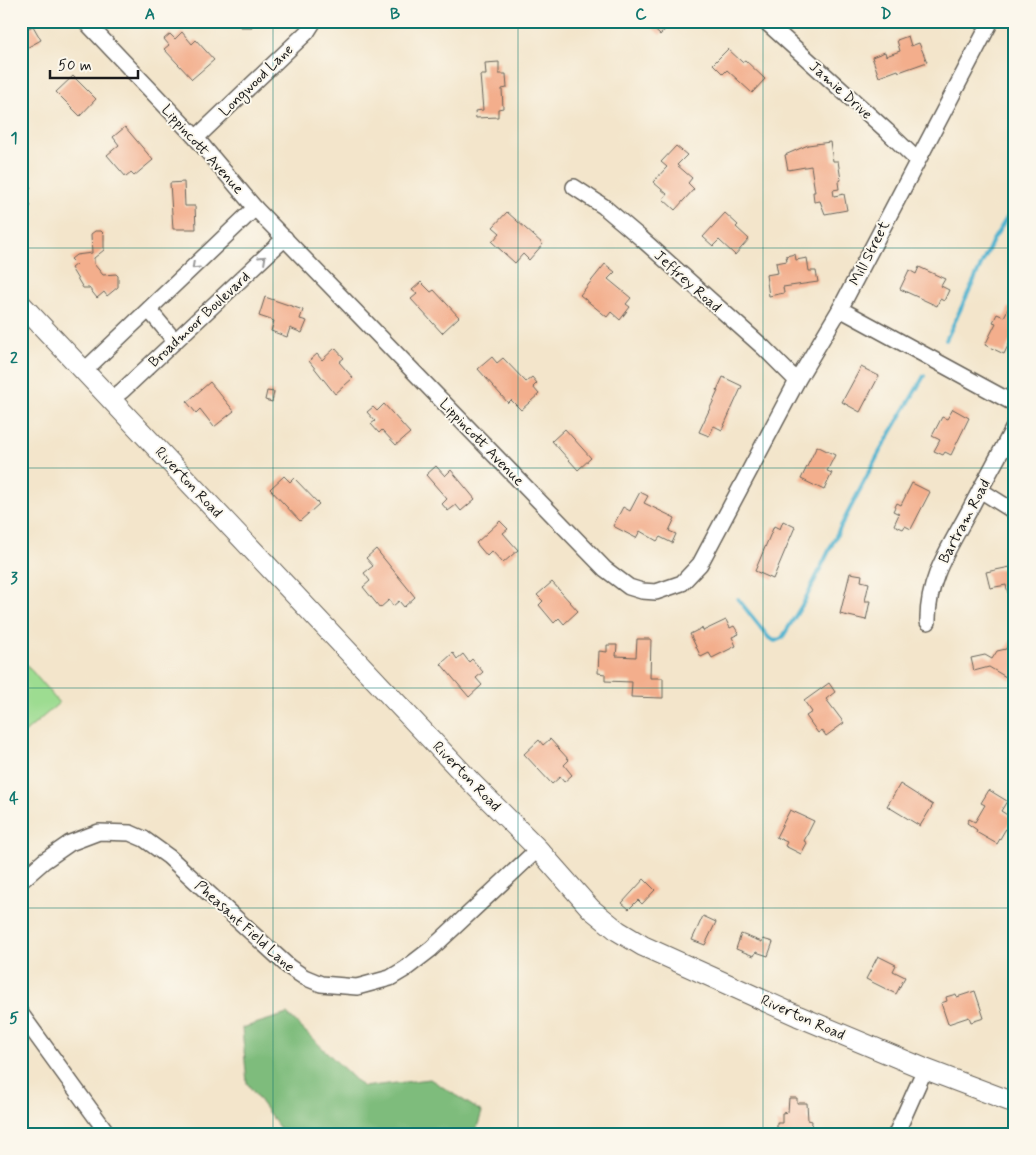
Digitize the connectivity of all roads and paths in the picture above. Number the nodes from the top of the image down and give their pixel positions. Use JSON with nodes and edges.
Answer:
{"nodes":[{"id":1,"x":85,"y":21,"type":"edge"},
{"id":2,"x":314,"y":21,"type":"edge"},
{"id":3,"x":764,"y":21,"type":"edge"},
{"id":4,"x":991,"y":21,"type":"edge"},
{"id":5,"x":196,"y":138,"type":"junction"},
{"id":6,"x":917,"y":160,"type":"junction"},
{"id":7,"x":574,"y":187,"type":"dead end"},
{"id":8,"x":255,"y":208,"type":"junction"},
{"id":9,"x":285,"y":238,"type":"junction"},
{"id":10,"x":21,"y":304,"type":"edge"},
{"id":11,"x":840,"y":309,"type":"junction"},
{"id":12,"x":149,"y":310,"type":"junction"},
{"id":13,"x":175,"y":341,"type":"junction"},
{"id":14,"x":85,"y":370,"type":"junction"},
{"id":15,"x":797,"y":381,"type":"junction"},
{"id":16,"x":111,"y":398,"type":"junction"},
{"id":17,"x":1015,"y":404,"type":"edge"},
{"id":18,"x":1015,"y":425,"type":"edge"},
{"id":19,"x":980,"y":490,"type":"junction"},
{"id":20,"x":1015,"y":512,"type":"edge"},
{"id":21,"x":928,"y":622,"type":"dead end"},
{"id":22,"x":538,"y":849,"type":"junction"},
{"id":23,"x":21,"y":881,"type":"edge"},
{"id":24,"x":21,"y":1014,"type":"edge"},
{"id":25,"x":925,"y":1069,"type":"junction"},
{"id":26,"x":1015,"y":1103,"type":"edge"},
{"id":27,"x":108,"y":1134,"type":"edge"},
{"id":28,"x":896,"y":1134,"type":"edge"}],
"edges":[{"from":1,"to":5,"type":"street","name":"Lippincott Avenue"},
{"from":2,"to":5,"type":"street","name":"Longwood Lane"},
{"from":3,"to":6,"type":"street","name":"Jamie Drive"},
{"from":4,"to":6,"type":"street","name":"Mill Street"},
{"from":5,"to":8,"type":"street","name":"Lippincott Avenue"},
{"from":6,"to":11,"type":"street","name":"Mill Street"},
{"from":7,"to":15,"type":"street","name":"Jeffrey Road"},
{"from":8,"to":9,"type":"street","name":"Lippincott Avenue"},
{"from":8,"to":12,"type":"street","one_way":true},
{"from":13,"to":9,"type":"street","name":"Broadmoor Boulevard","one_way":true},
{"from":9,"to":15,"type":"street","name":"Lippincott Avenue"},
{"from":10,"to":14,"type":"main road","name":"Riverton Road"},
{"from":11,"to":15,"type":"street","name":"Lippincott Avenue"},
{"from":11,"to":17,"type":"street"},
{"from":12,"to":13,"type":"street"},
{"from":12,"to":14,"type":"street"},
{"from":13,"to":16,"type":"street","name":"Broadmoor Boulevard"},
{"from":14,"to":16,"type":"main road","name":"Riverton Road"},
{"from":16,"to":22,"type":"main road","name":"Riverton Road"},
{"from":18,"to":19,"type":"street","name":"Bartram Road"},
{"from":19,"to":20,"type":"street"},
{"from":19,"to":21,"type":"street","name":"Bartram Road"},
{"from":22,"to":23,"type":"street","name":"Pheasant Field Lane"},
{"from":22,"to":25,"type":"main road","name":"Riverton Road"},
{"from":24,"to":27,"type":"street"},
{"from":25,"to":26,"type":"main road","name":"Riverton Road"},
{"from":25,"to":28,"type":"street"}]}
